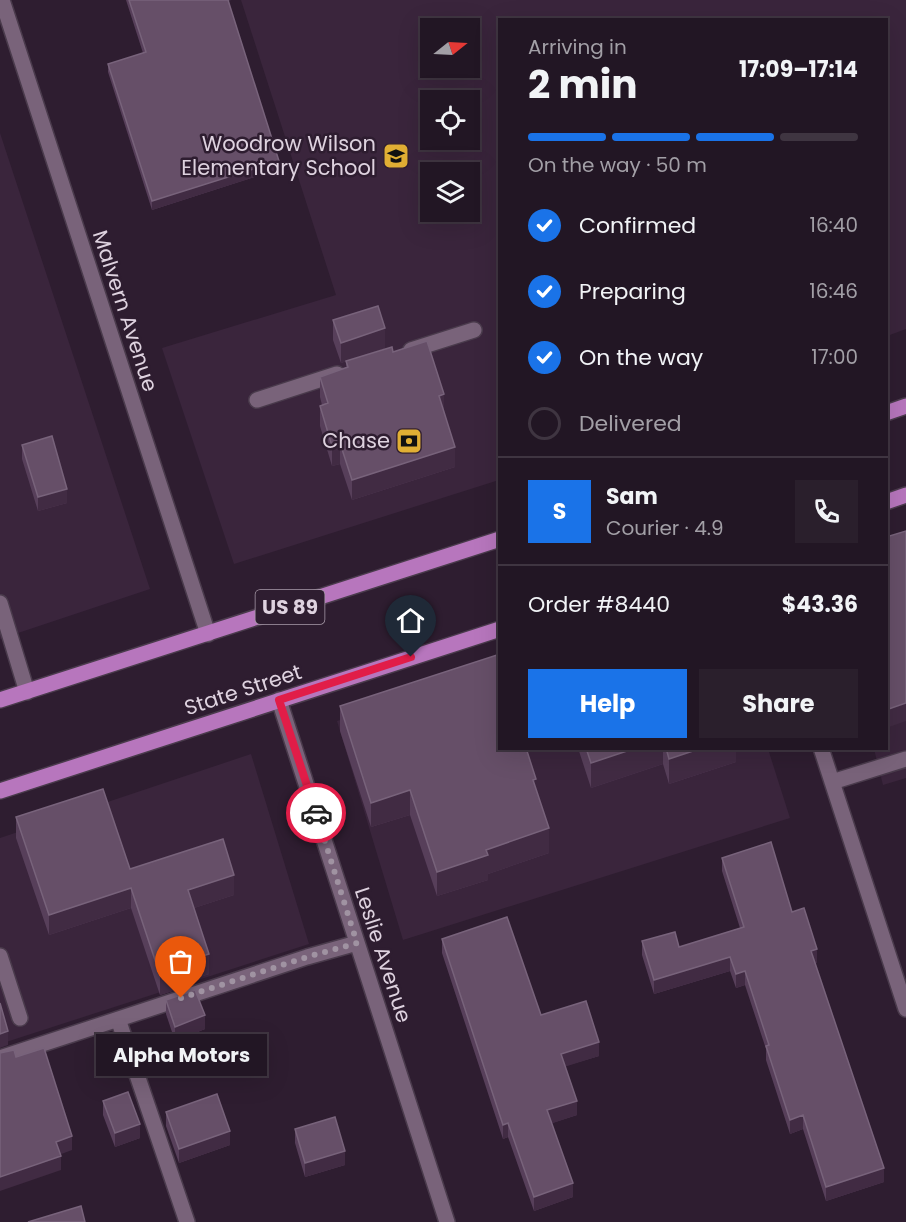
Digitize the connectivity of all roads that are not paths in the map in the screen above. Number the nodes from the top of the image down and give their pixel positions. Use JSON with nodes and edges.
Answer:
{"nodes":[{"id":1,"x":2,"y":0,"type":"edge"},
{"id":2,"x":474,"y":330,"type":"dead end"},
{"id":3,"x":398,"y":354,"type":"edge"},
{"id":4,"x":354,"y":369,"type":"edge"},
{"id":5,"x":256,"y":400,"type":"dead end"},
{"id":6,"x":906,"y":406,"type":"edge"},
{"id":7,"x":888,"y":412,"type":"edge"},
{"id":8,"x":906,"y":495,"type":"edge"},
{"id":9,"x":888,"y":500,"type":"edge"},
{"id":10,"x":498,"y":540,"type":"edge"},
{"id":11,"x":0,"y":603,"type":"edge"},
{"id":12,"x":498,"y":630,"type":"edge"},
{"id":13,"x":208,"y":634,"type":"junction"},
{"id":14,"x":27,"y":692,"type":"junction"},
{"id":15,"x":0,"y":700,"type":"edge"},
{"id":16,"x":279,"y":700,"type":"junction"},
{"id":17,"x":822,"y":750,"type":"edge"},
{"id":18,"x":906,"y":759,"type":"edge"},
{"id":19,"x":832,"y":782,"type":"junction"},
{"id":20,"x":0,"y":791,"type":"edge"},
{"id":21,"x":357,"y":943,"type":"junction"},
{"id":22,"x":0,"y":956,"type":"edge"},
{"id":23,"x":906,"y":1009,"type":"edge"},
{"id":24,"x":20,"y":1018,"type":"dead end"},
{"id":25,"x":118,"y":1019,"type":"junction"},
{"id":26,"x":0,"y":1058,"type":"edge"},
{"id":27,"x":186,"y":1222,"type":"edge"},
{"id":28,"x":447,"y":1222,"type":"edge"}],
"edges":[{"from":1,"to":13,"type":"street","name":"Malvern Avenue"},
{"from":2,"to":3,"type":"street"},
{"from":4,"to":5,"type":"street"},
{"from":6,"to":7,"type":"main road"},
{"from":8,"to":9,"type":"main road"},
{"from":10,"to":13,"type":"main road","number":"US 89"},
{"from":11,"to":14,"type":"street"},
{"from":12,"to":16,"type":"main road","name":"State Street"},
{"from":13,"to":14,"type":"main road","number":"US 89"},
{"from":14,"to":15,"type":"main road","number":"US 89"},
{"from":16,"to":20,"type":"main road","name":"State Street"},
{"from":16,"to":21,"type":"street","name":"Leslie Avenue"},
{"from":17,"to":19,"type":"street"},
{"from":18,"to":19,"type":"street"},
{"from":19,"to":23,"type":"street"},
{"from":21,"to":25,"type":"street"},
{"from":21,"to":28,"type":"street","name":"Leslie Avenue"},
{"from":22,"to":24,"type":"street"},
{"from":25,"to":26,"type":"street"},
{"from":25,"to":27,"type":"street"}]}
